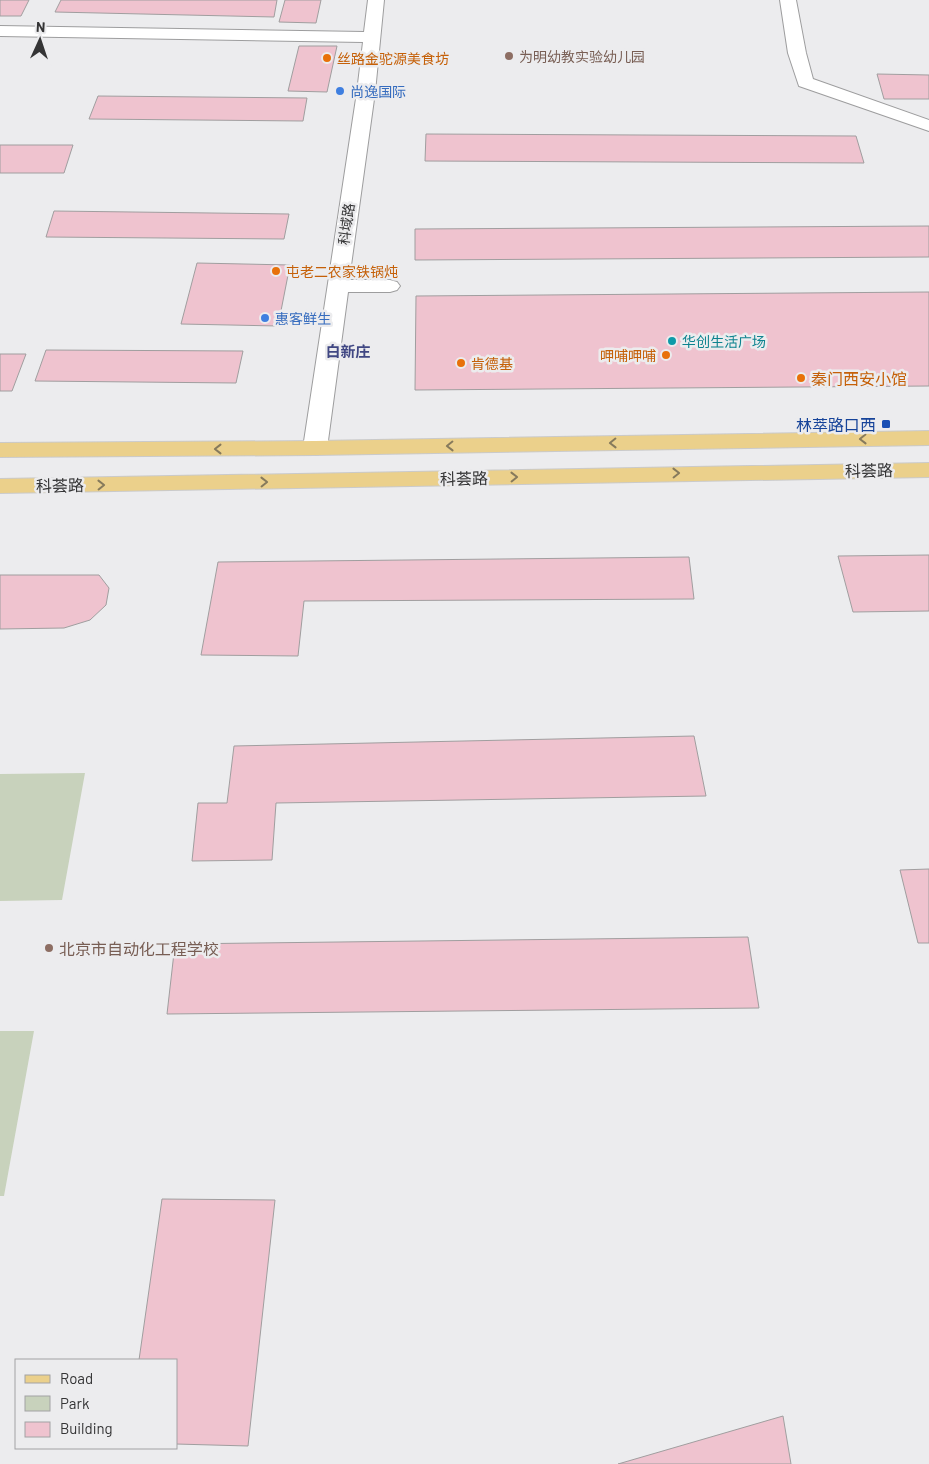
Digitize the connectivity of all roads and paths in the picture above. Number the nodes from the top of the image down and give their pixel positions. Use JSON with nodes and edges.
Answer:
{"nodes":[{"id":1,"x":376,"y":0,"type":"edge"},
{"id":2,"x":788,"y":0,"type":"edge"},
{"id":3,"x":0,"y":31,"type":"edge"},
{"id":4,"x":372,"y":36,"type":"junction"},
{"id":5,"x":929,"y":126,"type":"edge"},
{"id":6,"x":337,"y":286,"type":"junction"},
{"id":7,"x":390,"y":286,"type":"dead end"},
{"id":8,"x":929,"y":438,"type":"edge"},
{"id":9,"x":315,"y":448,"type":"junction"},
{"id":10,"x":0,"y":450,"type":"edge"},
{"id":11,"x":929,"y":470,"type":"edge"},
{"id":12,"x":0,"y":486,"type":"edge"}],
"edges":[{"from":1,"to":4,"type":"street","name":"科域路"},
{"from":2,"to":5,"type":"street"},
{"from":3,"to":4,"type":"street"},
{"from":4,"to":6,"type":"street","name":"科域路"},
{"from":6,"to":7,"type":"street"},
{"from":6,"to":9,"type":"street","name":"科域路"},
{"from":8,"to":9,"type":"main road","name":"科荟路","one_way":true},
{"from":9,"to":10,"type":"main road","name":"科荟路","one_way":true},
{"from":12,"to":11,"type":"main road","name":"科荟路","one_way":true}]}
